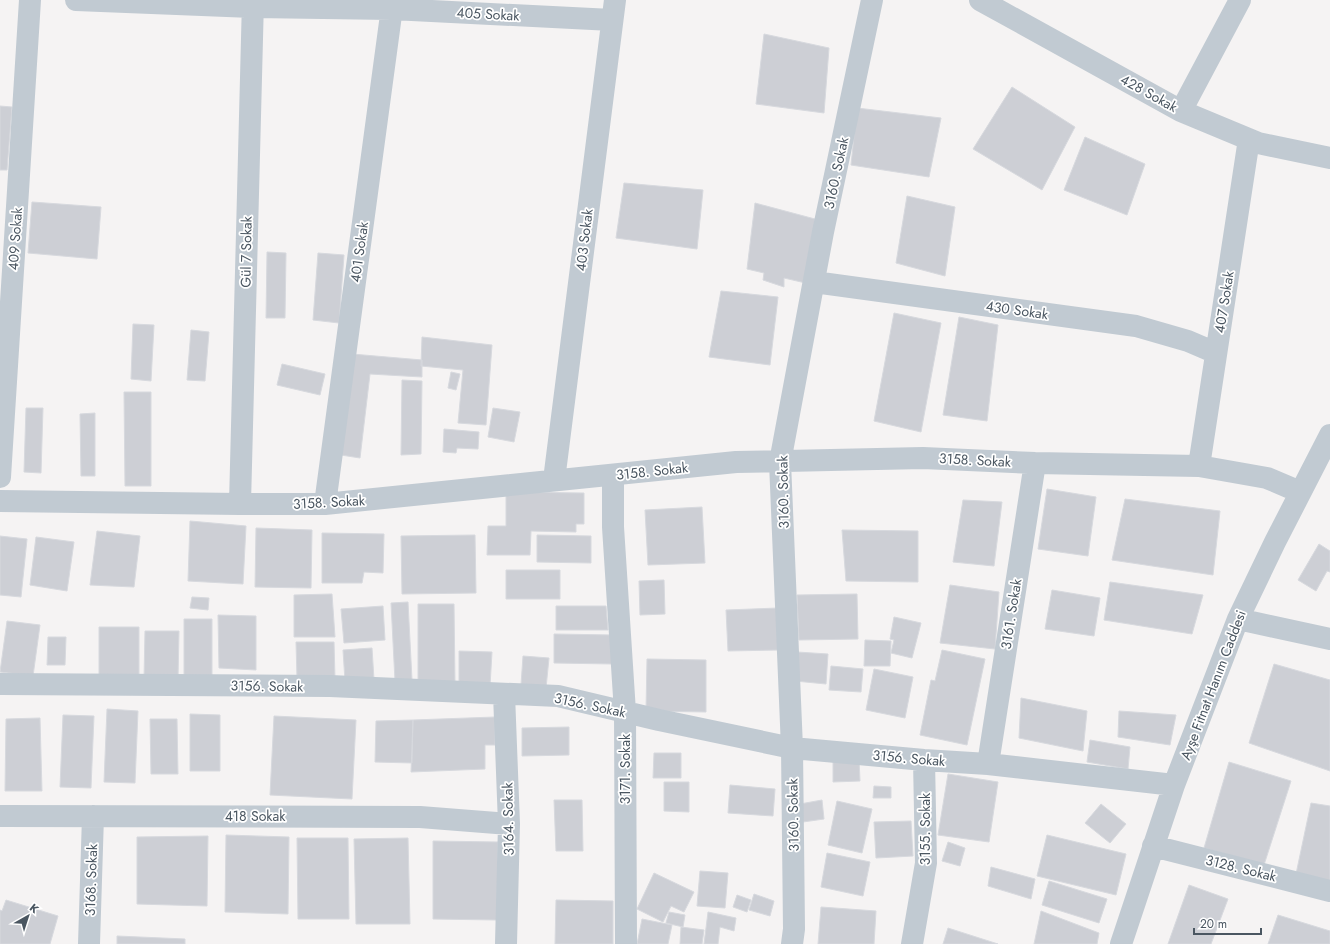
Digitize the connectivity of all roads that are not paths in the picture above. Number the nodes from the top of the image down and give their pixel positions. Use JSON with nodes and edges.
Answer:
{"nodes":[{"id":1,"x":30,"y":0,"type":"edge"},
{"id":2,"x":76,"y":0,"type":"edge"},
{"id":3,"x":872,"y":0,"type":"edge"},
{"id":4,"x":980,"y":0,"type":"edge"},
{"id":5,"x":1240,"y":0,"type":"edge"},
{"id":6,"x":253,"y":3,"type":"edge"},
{"id":7,"x":393,"y":4,"type":"edge"},
{"id":8,"x":613,"y":10,"type":"edge"},
{"id":9,"x":1182,"y":111,"type":"junction"},
{"id":10,"x":1249,"y":139,"type":"junction"},
{"id":11,"x":1330,"y":158,"type":"edge"},
{"id":12,"x":814,"y":282,"type":"junction"},
{"id":13,"x":1216,"y":354,"type":"junction"},
{"id":14,"x":1330,"y":435,"type":"edge"},
{"id":15,"x":780,"y":462,"type":"junction"},
{"id":16,"x":1035,"y":463,"type":"junction"},
{"id":17,"x":1199,"y":466,"type":"junction"},
{"id":18,"x":613,"y":474,"type":"junction"},
{"id":19,"x":0,"y":477,"type":"edge"},
{"id":20,"x":554,"y":480,"type":"junction"},
{"id":21,"x":1300,"y":492,"type":"junction"},
{"id":22,"x":0,"y":501,"type":"edge"},
{"id":23,"x":240,"y":504,"type":"junction"},
{"id":24,"x":325,"y":504,"type":"junction"},
{"id":25,"x":1238,"y":619,"type":"junction"},
{"id":26,"x":1330,"y":639,"type":"edge"},
{"id":27,"x":0,"y":684,"type":"edge"},
{"id":28,"x":504,"y":694,"type":"junction"},
{"id":29,"x":625,"y":712,"type":"junction"},
{"id":30,"x":792,"y":748,"type":"junction"},
{"id":31,"x":924,"y":760,"type":"junction"},
{"id":32,"x":988,"y":764,"type":"junction"},
{"id":33,"x":1174,"y":785,"type":"junction"},
{"id":34,"x":0,"y":816,"type":"edge"},
{"id":35,"x":93,"y":816,"type":"junction"},
{"id":36,"x":509,"y":824,"type":"junction"},
{"id":37,"x":1153,"y":846,"type":"junction"},
{"id":38,"x":1330,"y":891,"type":"edge"},
{"id":39,"x":89,"y":944,"type":"edge"},
{"id":40,"x":506,"y":944,"type":"edge"},
{"id":41,"x":626,"y":944,"type":"edge"},
{"id":42,"x":792,"y":944,"type":"edge"},
{"id":43,"x":912,"y":944,"type":"edge"},
{"id":44,"x":1121,"y":944,"type":"edge"}],
"edges":[{"from":1,"to":19,"type":"street","name":"409 Sokak"},
{"from":2,"to":6,"type":"street","name":"405 Sokak"},
{"from":3,"to":12,"type":"street","name":"3160. Sokak"},
{"from":4,"to":9,"type":"street","name":"428 Sokak"},
{"from":5,"to":9,"type":"street"},
{"from":6,"to":7,"type":"street","name":"405 Sokak"},
{"from":6,"to":23,"type":"street","name":"Gül 7 Sokak"},
{"from":7,"to":8,"type":"street","name":"405 Sokak"},
{"from":7,"to":24,"type":"street","name":"401 Sokak"},
{"from":8,"to":20,"type":"street","name":"403 Sokak"},
{"from":9,"to":10,"type":"street","name":"428 Sokak"},
{"from":10,"to":11,"type":"street","name":"428 Sokak"},
{"from":10,"to":13,"type":"street","name":"407 Sokak"},
{"from":12,"to":13,"type":"street","name":"430 Sokak"},
{"from":12,"to":15,"type":"street","name":"3160. Sokak"},
{"from":13,"to":17,"type":"street","name":"407 Sokak"},
{"from":14,"to":21,"type":"street","name":"Ayşe Fitnat Hanım Caddesi"},
{"from":15,"to":16,"type":"street","name":"3158. Sokak"},
{"from":15,"to":18,"type":"street","name":"3158. Sokak"},
{"from":15,"to":30,"type":"street","name":"3160. Sokak"},
{"from":16,"to":17,"type":"street","name":"3158. Sokak"},
{"from":16,"to":32,"type":"street","name":"3161. Sokak"},
{"from":17,"to":21,"type":"street","name":"3158. Sokak"},
{"from":18,"to":20,"type":"street","name":"3158. Sokak"},
{"from":18,"to":29,"type":"street","name":"3171. Sokak"},
{"from":20,"to":24,"type":"street","name":"3158. Sokak"},
{"from":21,"to":25,"type":"street","name":"Ayşe Fitnat Hanım Caddesi"},
{"from":22,"to":23,"type":"street","name":"3158. Sokak"},
{"from":23,"to":24,"type":"street","name":"3158. Sokak"},
{"from":25,"to":26,"type":"street"},
{"from":25,"to":33,"type":"street","name":"Ayşe Fitnat Hanım Caddesi"},
{"from":27,"to":28,"type":"street","name":"3156. Sokak"},
{"from":28,"to":29,"type":"street","name":"3156. Sokak"},
{"from":28,"to":36,"type":"street","name":"3164. Sokak"},
{"from":29,"to":30,"type":"street","name":"3156. Sokak"},
{"from":29,"to":41,"type":"street","name":"3171. Sokak"},
{"from":30,"to":31,"type":"street","name":"3156. Sokak"},
{"from":30,"to":42,"type":"street","name":"3160. Sokak"},
{"from":31,"to":32,"type":"street","name":"3156. Sokak"},
{"from":31,"to":43,"type":"street","name":"3155. Sokak"},
{"from":32,"to":33,"type":"street","name":"3156. Sokak"},
{"from":33,"to":37,"type":"street","name":"Ayşe Fitnat Hanım Caddesi"},
{"from":34,"to":35,"type":"street","name":"418 Sokak"},
{"from":35,"to":36,"type":"street","name":"418 Sokak"},
{"from":35,"to":39,"type":"street","name":"3168. Sokak"},
{"from":36,"to":40,"type":"street","name":"3164. Sokak"},
{"from":37,"to":38,"type":"street","name":"3128. Sokak"},
{"from":37,"to":44,"type":"street","name":"Ayşe Fitnat Hanım Caddesi"}]}
